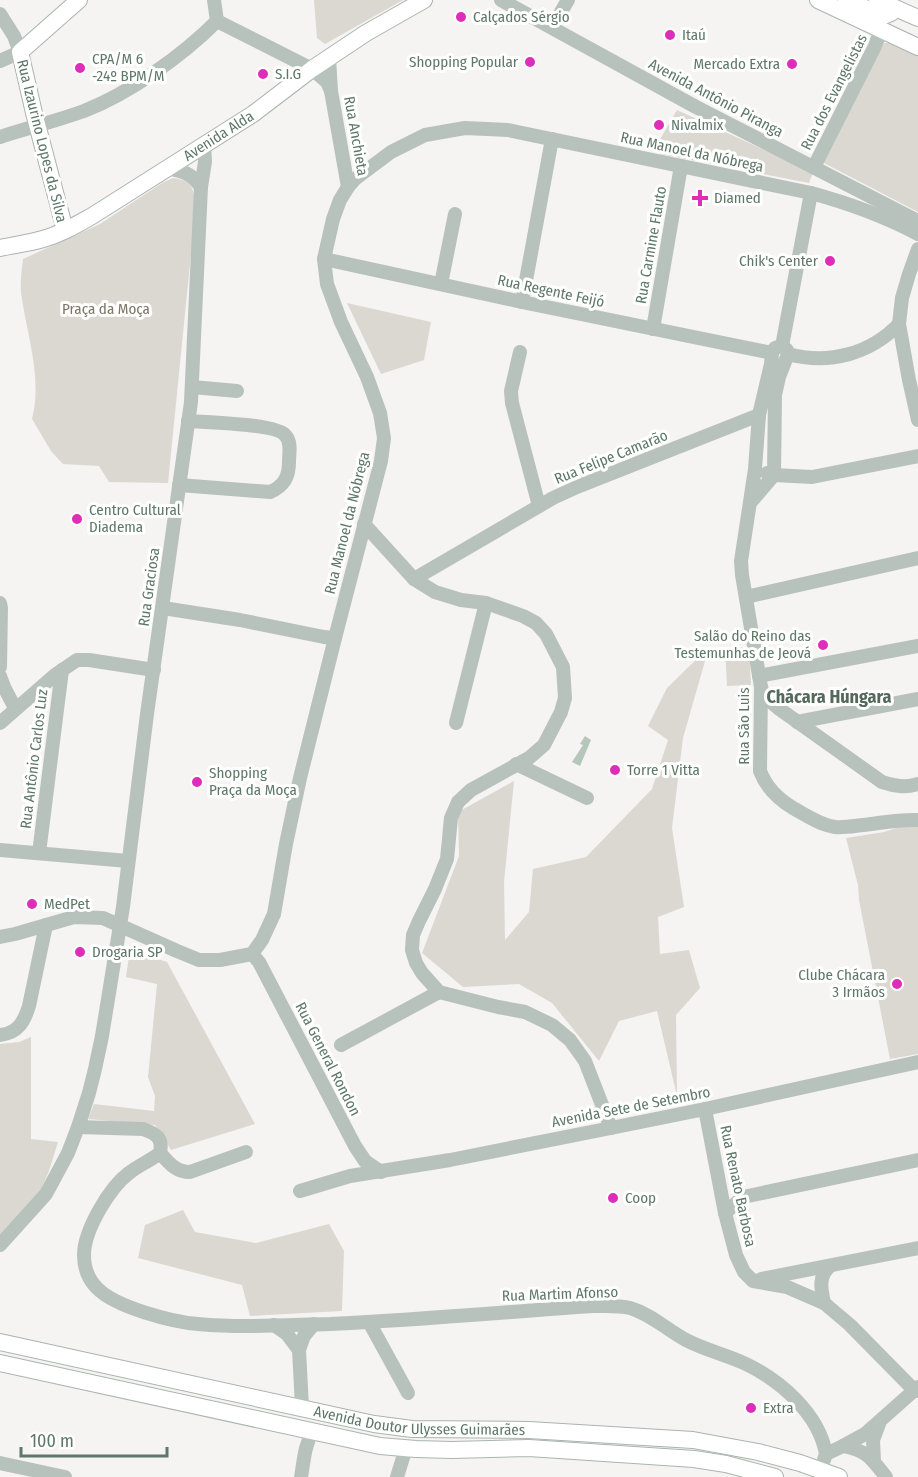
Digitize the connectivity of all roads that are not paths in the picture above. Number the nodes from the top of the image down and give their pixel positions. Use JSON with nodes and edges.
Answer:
{"nodes":[{"id":1,"x":79,"y":0,"type":"edge"},
{"id":2,"x":214,"y":0,"type":"edge"},
{"id":3,"x":424,"y":0,"type":"edge"},
{"id":4,"x":501,"y":0,"type":"edge"},
{"id":5,"x":818,"y":0,"type":"edge"},
{"id":6,"x":846,"y":0,"type":"edge"},
{"id":7,"x":877,"y":0,"type":"edge"},
{"id":8,"x":896,"y":4,"type":"edge"},
{"id":9,"x":0,"y":14,"type":"edge"},
{"id":10,"x":918,"y":18,"type":"edge"},
{"id":11,"x":217,"y":21,"type":"junction"},
{"id":12,"x":883,"y":32,"type":"junction"},
{"id":13,"x":918,"y":47,"type":"edge"},
{"id":14,"x":20,"y":52,"type":"junction"},
{"id":15,"x":329,"y":58,"type":"junction"},
{"id":16,"x":0,"y":61,"type":"edge"},
{"id":17,"x":312,"y":69,"type":"junction"},
{"id":18,"x":331,"y":91,"type":"junction"},
{"id":19,"x":38,"y":126,"type":"junction"},
{"id":20,"x":0,"y":137,"type":"edge"},
{"id":21,"x":552,"y":139,"type":"junction"},
{"id":22,"x":204,"y":144,"type":"junction"},
{"id":23,"x":681,"y":166,"type":"junction"},
{"id":24,"x":814,"y":167,"type":"junction"},
{"id":25,"x":166,"y":168,"type":"junction"},
{"id":26,"x":348,"y":187,"type":"junction"},
{"id":27,"x":201,"y":188,"type":"junction"},
{"id":28,"x":811,"y":193,"type":"junction"},
{"id":29,"x":455,"y":214,"type":"dead end"},
{"id":30,"x":918,"y":221,"type":"edge"},
{"id":31,"x":65,"y":231,"type":"junction"},
{"id":32,"x":918,"y":234,"type":"edge"},
{"id":33,"x":0,"y":248,"type":"edge"},
{"id":34,"x":918,"y":249,"type":"edge"},
{"id":35,"x":324,"y":260,"type":"junction"},
{"id":36,"x":441,"y":284,"type":"junction"},
{"id":37,"x":522,"y":302,"type":"junction"},
{"id":38,"x":899,"y":324,"type":"junction"},
{"id":39,"x":653,"y":328,"type":"junction"},
{"id":40,"x":780,"y":351,"type":"junction"},
{"id":41,"x":520,"y":352,"type":"dead end"},
{"id":42,"x":914,"y":379,"type":"edge"},
{"id":43,"x":192,"y":387,"type":"junction"},
{"id":44,"x":237,"y":391,"type":"dead end"},
{"id":45,"x":759,"y":415,"type":"junction"},
{"id":46,"x":775,"y":419,"type":"junction"},
{"id":47,"x":918,"y":420,"type":"edge"},
{"id":48,"x":188,"y":421,"type":"junction"},
{"id":49,"x":918,"y":456,"type":"edge"},
{"id":50,"x":755,"y":469,"type":"junction"},
{"id":51,"x":774,"y":476,"type":"junction"},
{"id":52,"x":179,"y":485,"type":"junction"},
{"id":53,"x":750,"y":503,"type":"junction"},
{"id":54,"x":539,"y":506,"type":"junction"},
{"id":55,"x":364,"y":524,"type":"junction"},
{"id":56,"x":918,"y":558,"type":"edge"},
{"id":57,"x":414,"y":579,"type":"junction"},
{"id":58,"x":746,"y":597,"type":"junction"},
{"id":59,"x":486,"y":603,"type":"junction"},
{"id":60,"x":0,"y":607,"type":"edge"},
{"id":61,"x":163,"y":608,"type":"junction"},
{"id":62,"x":335,"y":638,"type":"junction"},
{"id":63,"x":918,"y":646,"type":"edge"},
{"id":64,"x":0,"y":667,"type":"edge"},
{"id":65,"x":62,"y":670,"type":"junction"},
{"id":66,"x":154,"y":670,"type":"junction"},
{"id":67,"x":0,"y":676,"type":"edge"},
{"id":68,"x":760,"y":682,"type":"junction"},
{"id":69,"x":918,"y":699,"type":"edge"},
{"id":70,"x":5,"y":713,"type":"edge"},
{"id":71,"x":796,"y":722,"type":"junction"},
{"id":72,"x":456,"y":723,"type":"dead end"},
{"id":73,"x":516,"y":764,"type":"junction"},
{"id":74,"x":918,"y":784,"type":"edge"},
{"id":75,"x":587,"y":798,"type":"dead end"},
{"id":76,"x":918,"y":820,"type":"edge"},
{"id":77,"x":0,"y":850,"type":"edge"},
{"id":78,"x":39,"y":853,"type":"junction"},
{"id":79,"x":128,"y":861,"type":"junction"},
{"id":80,"x":45,"y":925,"type":"junction"},
{"id":81,"x":120,"y":925,"type":"junction"},
{"id":82,"x":0,"y":938,"type":"edge"},
{"id":83,"x":252,"y":954,"type":"junction"},
{"id":84,"x":439,"y":992,"type":"junction"},
{"id":85,"x":0,"y":1035,"type":"edge"},
{"id":86,"x":341,"y":1045,"type":"dead end"},
{"id":87,"x":918,"y":1062,"type":"edge"},
{"id":88,"x":705,"y":1109,"type":"junction"},
{"id":89,"x":78,"y":1126,"type":"junction"},
{"id":90,"x":611,"y":1128,"type":"junction"},
{"id":91,"x":246,"y":1152,"type":"dead end"},
{"id":92,"x":160,"y":1154,"type":"junction"},
{"id":93,"x":918,"y":1160,"type":"edge"},
{"id":94,"x":365,"y":1161,"type":"junction"},
{"id":95,"x":381,"y":1172,"type":"junction"},
{"id":96,"x":350,"y":1176,"type":"junction"},
{"id":97,"x":719,"y":1182,"type":"junction"},
{"id":98,"x":300,"y":1191,"type":"dead end"},
{"id":99,"x":743,"y":1197,"type":"junction"},
{"id":100,"x":725,"y":1213,"type":"junction"},
{"id":101,"x":0,"y":1245,"type":"edge"},
{"id":102,"x":918,"y":1248,"type":"edge"},
{"id":103,"x":830,"y":1266,"type":"junction"},
{"id":104,"x":753,"y":1281,"type":"junction"},
{"id":105,"x":824,"y":1303,"type":"junction"},
{"id":106,"x":369,"y":1322,"type":"junction"},
{"id":107,"x":314,"y":1324,"type":"junction"},
{"id":108,"x":274,"y":1325,"type":"junction"},
{"id":109,"x":0,"y":1342,"type":"edge"},
{"id":110,"x":299,"y":1350,"type":"junction"},
{"id":111,"x":0,"y":1364,"type":"edge"},
{"id":112,"x":917,"y":1389,"type":"edge"},
{"id":113,"x":408,"y":1394,"type":"dead end"},
{"id":114,"x":201,"y":1407,"type":"junction"},
{"id":115,"x":302,"y":1407,"type":"junction"},
{"id":116,"x":879,"y":1422,"type":"junction"},
{"id":117,"x":374,"y":1424,"type":"junction"},
{"id":118,"x":313,"y":1431,"type":"junction"},
{"id":119,"x":843,"y":1446,"type":"junction"},
{"id":120,"x":406,"y":1448,"type":"junction"},
{"id":121,"x":826,"y":1454,"type":"junction"},
{"id":122,"x":874,"y":1461,"type":"junction"},
{"id":123,"x":0,"y":1463,"type":"edge"},
{"id":124,"x":819,"y":1474,"type":"edge"},
{"id":125,"x":65,"y":1477,"type":"edge"},
{"id":126,"x":301,"y":1477,"type":"edge"},
{"id":127,"x":398,"y":1477,"type":"edge"},
{"id":128,"x":775,"y":1477,"type":"edge"},
{"id":129,"x":839,"y":1477,"type":"edge"},
{"id":130,"x":886,"y":1477,"type":"edge"}],
"edges":[{"from":1,"to":14,"type":"main road"},
{"from":2,"to":11,"type":"street"},
{"from":3,"to":15,"type":"main road","name":"Avenida Alda"},
{"from":4,"to":24,"type":"street","name":"Avenida Antônio Piranga"},
{"from":5,"to":12,"type":"main road"},
{"from":6,"to":8,"type":"main road"},
{"from":7,"to":8,"type":"main road"},
{"from":8,"to":10,"type":"main road"},
{"from":9,"to":14,"type":"street"},
{"from":11,"to":17,"type":"street"},
{"from":11,"to":19,"type":"street"},
{"from":12,"to":13,"type":"main road"},
{"from":12,"to":24,"type":"street","name":"Rua dos Evangelistas"},
{"from":14,"to":16,"type":"street"},
{"from":14,"to":19,"type":"main road","name":"Rua Izaurino Lopes da Silva"},
{"from":15,"to":17,"type":"main road","name":"Avenida Alda"},
{"from":15,"to":18,"type":"street","name":"Rua Anchieta"},
{"from":17,"to":18,"type":"street","name":"Rua Anchieta"},
{"from":17,"to":22,"type":"main road","name":"Avenida Alda"},
{"from":18,"to":26,"type":"street","name":"Rua Anchieta"},
{"from":19,"to":20,"type":"street"},
{"from":19,"to":31,"type":"main road","name":"Rua Izaurino Lopes da Silva"},
{"from":21,"to":23,"type":"street","name":"Rua Manoel da Nóbrega"},
{"from":21,"to":26,"type":"street","name":"Rua Manoel da Nóbrega"},
{"from":21,"to":37,"type":"street"},
{"from":22,"to":25,"type":"main road","name":"Avenida Alda"},
{"from":22,"to":27,"type":"street","name":"Rua Graciosa"},
{"from":23,"to":28,"type":"street","name":"Rua Manoel da Nóbrega"},
{"from":23,"to":39,"type":"street","name":"Rua Carmine Flauto"},
{"from":24,"to":30,"type":"street","name":"Avenida Antônio Piranga"},
{"from":25,"to":27,"type":"street"},
{"from":25,"to":31,"type":"main road","name":"Avenida Alda"},
{"from":26,"to":35,"type":"street","name":"Rua Manoel da Nóbrega"},
{"from":27,"to":43,"type":"street","name":"Rua Graciosa"},
{"from":28,"to":32,"type":"street","name":"Rua Manoel da Nóbrega"},
{"from":28,"to":40,"type":"street"},
{"from":29,"to":36,"type":"street"},
{"from":31,"to":33,"type":"main road","name":"Avenida Alda"},
{"from":34,"to":38,"type":"street"},
{"from":35,"to":36,"type":"street","name":"Rua Regente Feijó"},
{"from":35,"to":55,"type":"street","name":"Rua Manoel da Nóbrega"},
{"from":36,"to":37,"type":"street","name":"Rua Regente Feijó"},
{"from":37,"to":39,"type":"street","name":"Rua Regente Feijó"},
{"from":38,"to":40,"type":"street","name":"Rua Regente Feijó"},
{"from":38,"to":42,"type":"street"},
{"from":39,"to":40,"type":"street","name":"Rua Regente Feijó"},
{"from":40,"to":45,"type":"street"},
{"from":40,"to":46,"type":"street"},
{"from":41,"to":54,"type":"street"},
{"from":42,"to":47,"type":"street"},
{"from":43,"to":44,"type":"street"},
{"from":43,"to":48,"type":"street","name":"Rua Graciosa"},
{"from":45,"to":46,"type":"street"},
{"from":45,"to":50,"type":"street","name":"Rua São Luis"},
{"from":45,"to":54,"type":"street","name":"Rua Felipe Camarão"},
{"from":46,"to":51,"type":"street"},
{"from":48,"to":52,"type":"street","name":"Rua Graciosa"},
{"from":48,"to":52,"type":"street"},
{"from":49,"to":51,"type":"street"},
{"from":50,"to":51,"type":"street"},
{"from":50,"to":53,"type":"street","name":"Rua São Luis"},
{"from":51,"to":53,"type":"street"},
{"from":52,"to":61,"type":"street","name":"Rua Graciosa"},
{"from":53,"to":58,"type":"street","name":"Rua São Luis"},
{"from":54,"to":57,"type":"street","name":"Rua Felipe Camarão"},
{"from":55,"to":57,"type":"street"},
{"from":55,"to":62,"type":"street","name":"Rua Manoel da Nóbrega"},
{"from":56,"to":58,"type":"street"},
{"from":57,"to":59,"type":"street"},
{"from":58,"to":68,"type":"street","name":"Rua São Luis"},
{"from":59,"to":72,"type":"street"},
{"from":59,"to":73,"type":"street"},
{"from":60,"to":64,"type":"street"},
{"from":61,"to":62,"type":"street"},
{"from":61,"to":66,"type":"street","name":"Rua Graciosa"},
{"from":62,"to":83,"type":"street","name":"Rua Manoel da Nóbrega"},
{"from":63,"to":68,"type":"street"},
{"from":65,"to":66,"type":"street"},
{"from":65,"to":70,"type":"street"},
{"from":65,"to":78,"type":"street","name":"Rua Antônio Carlos Luz"},
{"from":66,"to":79,"type":"street","name":"Rua Graciosa"},
{"from":67,"to":70,"type":"street"},
{"from":68,"to":71,"type":"street"},
{"from":68,"to":76,"type":"street","name":"Rua São Luis"},
{"from":69,"to":71,"type":"street"},
{"from":71,"to":74,"type":"street"},
{"from":73,"to":75,"type":"street"},
{"from":73,"to":84,"type":"street"},
{"from":77,"to":78,"type":"street"},
{"from":78,"to":79,"type":"street"},
{"from":79,"to":81,"type":"street","name":"Rua Graciosa"},
{"from":80,"to":81,"type":"street"},
{"from":80,"to":82,"type":"street"},
{"from":80,"to":85,"type":"street"},
{"from":81,"to":83,"type":"street"},
{"from":81,"to":89,"type":"street","name":"Rua Graciosa"},
{"from":83,"to":94,"type":"street","name":"Rua General Rondon"},
{"from":84,"to":86,"type":"street"},
{"from":84,"to":90,"type":"street"},
{"from":87,"to":88,"type":"street","name":"Avenida Sete de Setembro"},
{"from":88,"to":90,"type":"street","name":"Avenida Sete de Setembro"},
{"from":88,"to":97,"type":"street","name":"Rua Renato Barbosa"},
{"from":89,"to":92,"type":"street"},
{"from":89,"to":101,"type":"street","name":"Rua Graciosa"},
{"from":90,"to":95,"type":"street","name":"Avenida Sete de Setembro"},
{"from":91,"to":92,"type":"street"},
{"from":92,"to":108,"type":"street","name":"Rua Martim Afonso"},
{"from":93,"to":99,"type":"street"},
{"from":94,"to":95,"type":"street","name":"Rua General Rondon"},
{"from":94,"to":96,"type":"street","name":"Avenida Sete de Setembro"},
{"from":95,"to":96,"type":"street","name":"Avenida Sete de Setembro"},
{"from":96,"to":98,"type":"street","name":"Avenida Sete de Setembro"},
{"from":97,"to":99,"type":"street"},
{"from":97,"to":100,"type":"street","name":"Rua Renato Barbosa"},
{"from":99,"to":100,"type":"street"},
{"from":100,"to":104,"type":"street","name":"Rua Renato Barbosa"},
{"from":102,"to":103,"type":"street"},
{"from":103,"to":104,"type":"street"},
{"from":103,"to":105,"type":"street"},
{"from":104,"to":105,"type":"street"},
{"from":105,"to":112,"type":"street"},
{"from":106,"to":107,"type":"street","name":"Rua Martim Afonso"},
{"from":106,"to":113,"type":"street"},
{"from":106,"to":121,"type":"street","name":"Rua Martim Afonso"},
{"from":107,"to":108,"type":"street","name":"Rua Martim Afonso"},
{"from":107,"to":110,"type":"street"},
{"from":108,"to":110,"type":"street"},
{"from":109,"to":115,"type":"main road","name":"Avenida Doutor Ulysses Guimarães"},
{"from":110,"to":115,"type":"street"},
{"from":111,"to":114,"type":"main road","name":"Avenida Doutor Ulysses Guimarães"},
{"from":112,"to":116,"type":"street"},
{"from":114,"to":115,"type":"main road"},
{"from":114,"to":118,"type":"main road","name":"Avenida Doutor Ulysses Guimarães"},
{"from":115,"to":117,"type":"main road","name":"Avenida Doutor Ulysses Guimarães"},
{"from":116,"to":119,"type":"street"},
{"from":116,"to":122,"type":"street"},
{"from":117,"to":118,"type":"main road"},
{"from":117,"to":124,"type":"main road","name":"Avenida Doutor Ulysses Guimarães"},
{"from":118,"to":120,"type":"main road","name":"Avenida Doutor Ulysses Guimarães"},
{"from":118,"to":126,"type":"street"},
{"from":119,"to":121,"type":"street"},
{"from":119,"to":122,"type":"street"},
{"from":120,"to":127,"type":"street"},
{"from":120,"to":128,"type":"main road","name":"Avenida Doutor Ulysses Guimarães"},
{"from":121,"to":124,"type":"street"},
{"from":122,"to":130,"type":"street"},
{"from":123,"to":125,"type":"street"},
{"from":124,"to":129,"type":"main road","name":"Avenida Doutor Ulysses Guimarães"}]}
